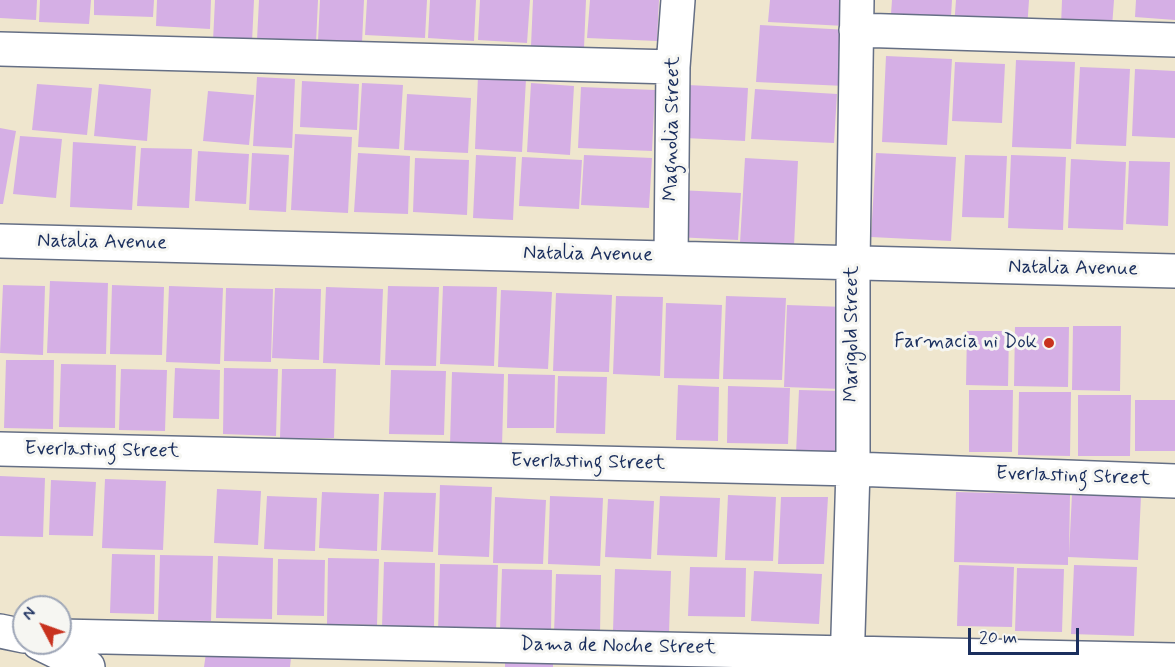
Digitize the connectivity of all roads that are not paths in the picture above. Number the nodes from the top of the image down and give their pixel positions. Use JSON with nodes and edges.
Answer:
{"nodes":[{"id":1,"x":678,"y":0,"type":"edge"},
{"id":2,"x":856,"y":15,"type":"edge"},
{"id":3,"x":1175,"y":40,"type":"edge"},
{"id":4,"x":0,"y":49,"type":"edge"},
{"id":5,"x":673,"y":67,"type":"junction"},
{"id":6,"x":0,"y":241,"type":"edge"},
{"id":7,"x":671,"y":257,"type":"junction"},
{"id":8,"x":853,"y":264,"type":"junction"},
{"id":9,"x":1175,"y":271,"type":"edge"},
{"id":10,"x":0,"y":449,"type":"edge"},
{"id":11,"x":853,"y":469,"type":"junction"},
{"id":12,"x":1175,"y":481,"type":"edge"},
{"id":13,"x":72,"y":636,"type":"edge"},
{"id":14,"x":64,"y":655,"type":"edge"},
{"id":15,"x":848,"y":659,"type":"edge"},
{"id":16,"x":1175,"y":660,"type":"edge"},
{"id":17,"x":88,"y":667,"type":"edge"}],
"edges":[{"from":1,"to":5,"type":"street","name":"Magnolia Street"},
{"from":2,"to":3,"type":"street"},
{"from":2,"to":8,"type":"street","name":"Marigold Street"},
{"from":4,"to":5,"type":"street"},
{"from":5,"to":7,"type":"street","name":"Magnolia Street"},
{"from":6,"to":7,"type":"street","name":"Natalia Avenue"},
{"from":7,"to":8,"type":"street","name":"Natalia Avenue"},
{"from":8,"to":9,"type":"street","name":"Natalia Avenue"},
{"from":8,"to":11,"type":"street","name":"Marigold Street"},
{"from":10,"to":11,"type":"street","name":"Everlasting Street"},
{"from":11,"to":12,"type":"street","name":"Everlasting Street"},
{"from":11,"to":15,"type":"street","name":"Marigold Street"},
{"from":13,"to":15,"type":"street","name":"Dama de Noche Street"},
{"from":14,"to":17,"type":"street"},
{"from":15,"to":16,"type":"street","name":"Dama de Noche Street"}]}
